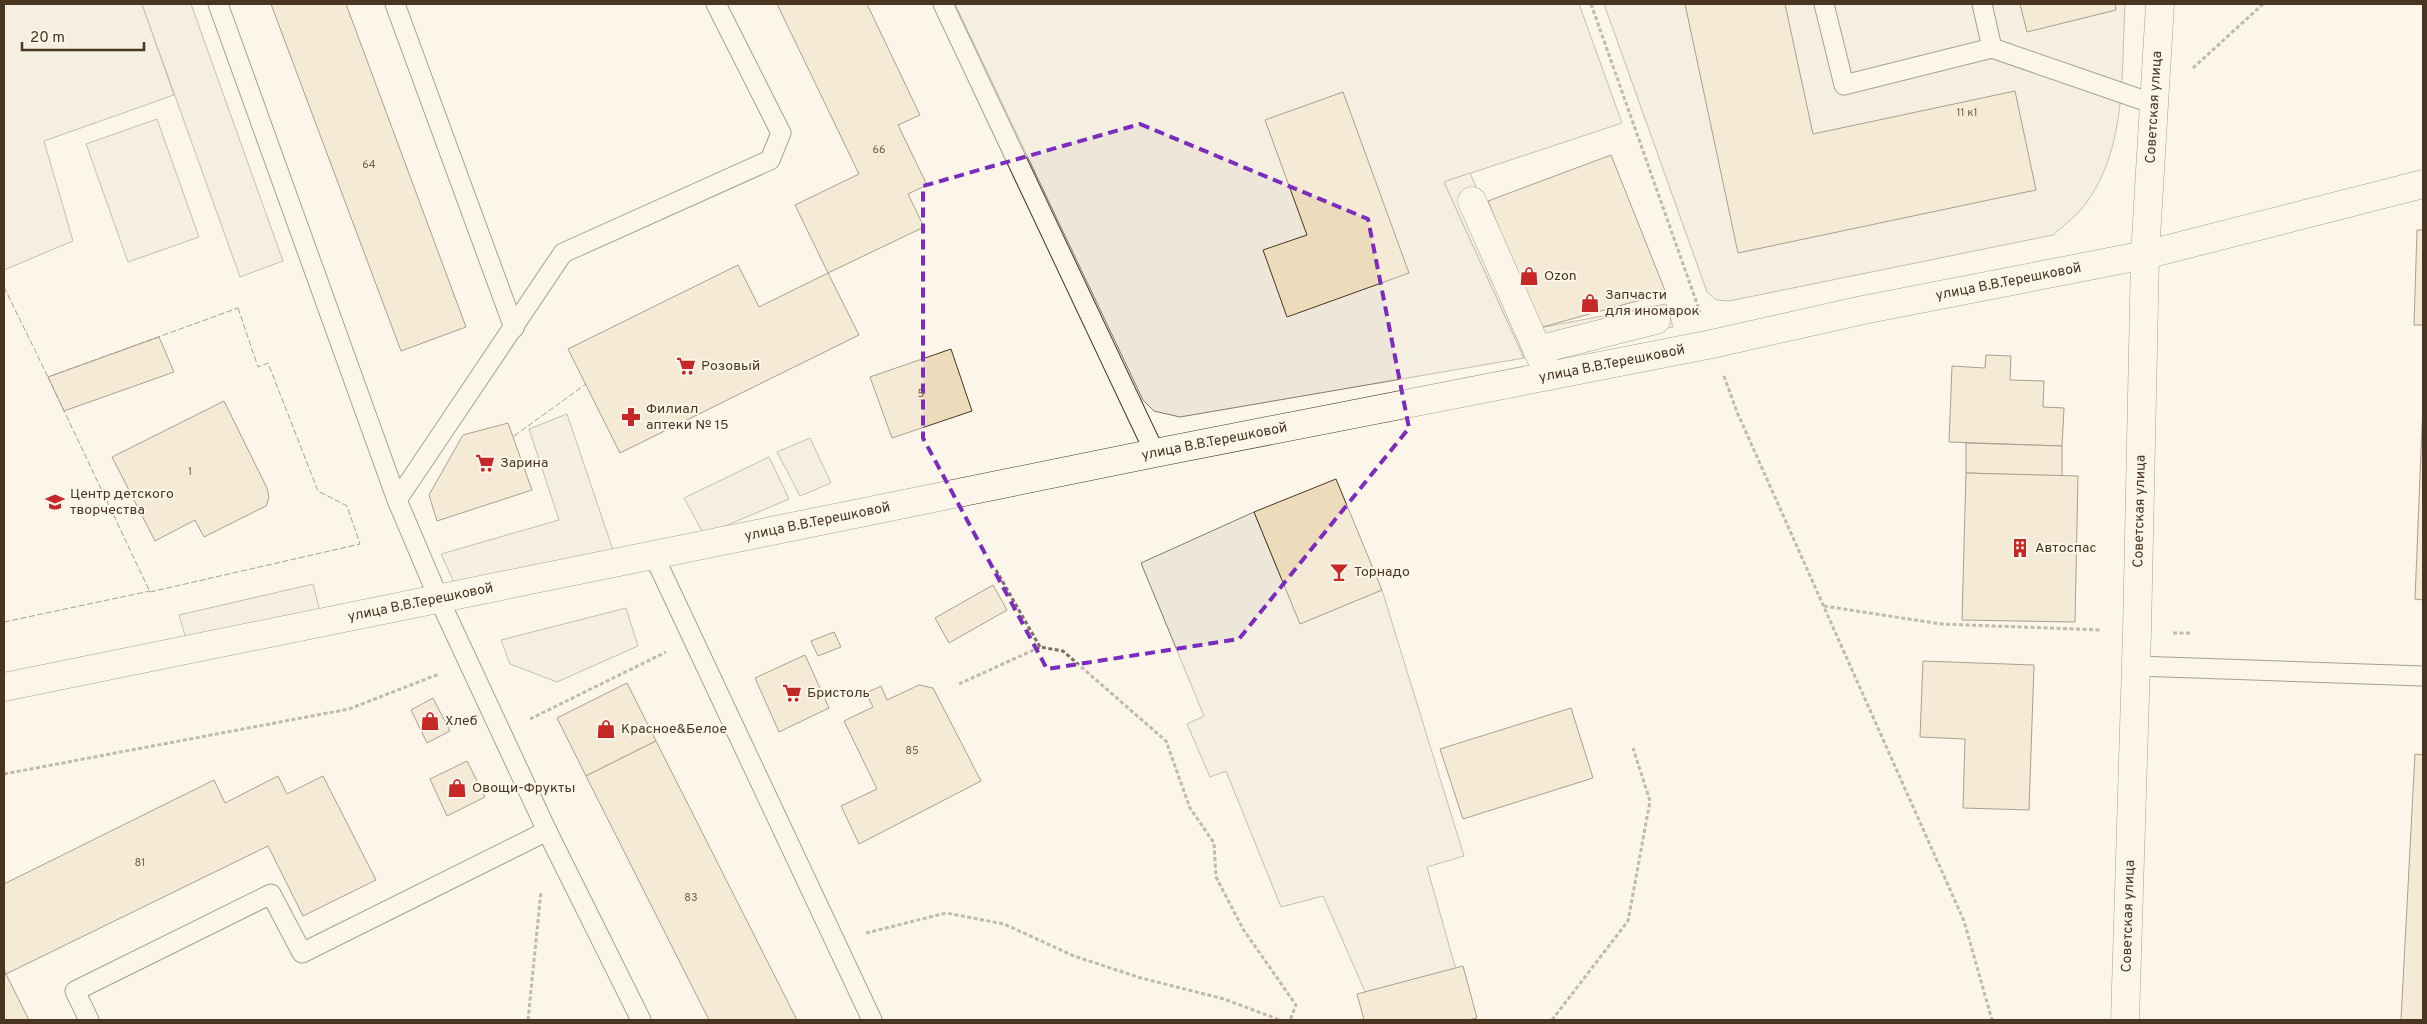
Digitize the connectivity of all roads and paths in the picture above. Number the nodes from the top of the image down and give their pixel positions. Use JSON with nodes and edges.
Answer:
{"nodes":[{"id":1,"x":218,"y":4,"type":"edge"},
{"id":2,"x":395,"y":4,"type":"edge"},
{"id":3,"x":716,"y":4,"type":"edge"},
{"id":4,"x":943,"y":4,"type":"edge"},
{"id":5,"x":1590,"y":4,"type":"edge"},
{"id":6,"x":1824,"y":4,"type":"edge"},
{"id":7,"x":1982,"y":4,"type":"edge"},
{"id":8,"x":2160,"y":4,"type":"edge"},
{"id":9,"x":2263,"y":4,"type":"edge"},
{"id":10,"x":1992,"y":48,"type":"junction"},
{"id":11,"x":2154,"y":104,"type":"junction"},
{"id":12,"x":2423,"y":184,"type":"edge"},
{"id":13,"x":1472,"y":200,"type":"dead end"},
{"id":14,"x":2145,"y":255,"type":"junction"},
{"id":15,"x":1656,"y":320,"type":"dead end"},
{"id":16,"x":514,"y":328,"type":"junction"},
{"id":17,"x":1712,"y":344,"type":"junction"},
{"id":18,"x":1537,"y":350,"type":"junction"},
{"id":19,"x":1549,"y":376,"type":"junction"},
{"id":20,"x":1155,"y":453,"type":"junction"},
{"id":21,"x":397,"y":500,"type":"junction"},
{"id":22,"x":654,"y":556,"type":"junction"},
{"id":23,"x":996,"y":570,"type":"dead end"},
{"id":24,"x":439,"y":599,"type":"junction"},
{"id":25,"x":1824,"y":606,"type":"junction"},
{"id":26,"x":2138,"y":631,"type":"junction"},
{"id":27,"x":2192,"y":633,"type":"dead end"},
{"id":28,"x":693,"y":639,"type":"junction"},
{"id":29,"x":1040,"y":647,"type":"junction"},
{"id":30,"x":468,"y":662,"type":"junction"},
{"id":31,"x":2136,"y":666,"type":"junction"},
{"id":32,"x":2423,"y":676,"type":"edge"},
{"id":33,"x":959,"y":684,"type":"dead end"},
{"id":34,"x":4,"y":687,"type":"edge"},
{"id":35,"x":501,"y":733,"type":"junction"},
{"id":36,"x":1633,"y":748,"type":"dead end"},
{"id":37,"x":4,"y":774,"type":"edge"},
{"id":38,"x":546,"y":831,"type":"junction"},
{"id":39,"x":541,"y":888,"type":"dead end"},
{"id":40,"x":835,"y":942,"type":"junction"},
{"id":41,"x":89,"y":1020,"type":"edge"},
{"id":42,"x":528,"y":1020,"type":"edge"},
{"id":43,"x":641,"y":1020,"type":"edge"},
{"id":44,"x":872,"y":1020,"type":"edge"},
{"id":45,"x":1280,"y":1020,"type":"edge"},
{"id":46,"x":1290,"y":1020,"type":"edge"},
{"id":47,"x":1552,"y":1020,"type":"edge"},
{"id":48,"x":1992,"y":1020,"type":"edge"},
{"id":49,"x":2125,"y":1020,"type":"edge"}],
"edges":[{"from":1,"to":21,"type":"lane"},
{"from":2,"to":16,"type":"lane"},
{"from":3,"to":16,"type":"lane"},
{"from":4,"to":20,"type":"lane"},
{"from":5,"to":17,"type":"path"},
{"from":6,"to":10,"type":"lane"},
{"from":7,"to":10,"type":"lane"},
{"from":8,"to":11,"type":"street","name":"Советская улица"},
{"from":9,"to":11,"type":"path"},
{"from":10,"to":11,"type":"lane"},
{"from":11,"to":14,"type":"street","name":"Советская улица"},
{"from":12,"to":14,"type":"street","name":"улица В.В.Терешковой"},
{"from":13,"to":18,"type":"street"},
{"from":14,"to":17,"type":"street","name":"улица В.В.Терешковой"},
{"from":14,"to":26,"type":"street","name":"Советская улица"},
{"from":15,"to":18,"type":"street"},
{"from":16,"to":21,"type":"lane"},
{"from":17,"to":19,"type":"street","name":"улица В.В.Терешковой"},
{"from":17,"to":25,"type":"path"},
{"from":18,"to":19,"type":"street"},
{"from":19,"to":20,"type":"street","name":"улица В.В.Терешковой"},
{"from":20,"to":22,"type":"street","name":"улица В.В.Терешковой"},
{"from":21,"to":24,"type":"lane"},
{"from":22,"to":24,"type":"street","name":"улица В.В.Терешковой"},
{"from":22,"to":28,"type":"lane"},
{"from":23,"to":29,"type":"path"},
{"from":24,"to":30,"type":"lane"},
{"from":24,"to":34,"type":"street","name":"улица В.В.Терешковой"},
{"from":25,"to":26,"type":"path"},
{"from":25,"to":48,"type":"path"},
{"from":26,"to":27,"type":"path"},
{"from":26,"to":31,"type":"street","name":"Советская улица"},
{"from":28,"to":35,"type":"path"},
{"from":28,"to":40,"type":"lane"},
{"from":29,"to":33,"type":"path"},
{"from":29,"to":46,"type":"path"},
{"from":30,"to":35,"type":"lane"},
{"from":30,"to":37,"type":"path"},
{"from":31,"to":32,"type":"lane"},
{"from":31,"to":49,"type":"street","name":"Советская улица"},
{"from":35,"to":38,"type":"lane"},
{"from":36,"to":47,"type":"path"},
{"from":38,"to":41,"type":"lane"},
{"from":38,"to":43,"type":"lane"},
{"from":39,"to":42,"type":"path"},
{"from":40,"to":44,"type":"lane"},
{"from":40,"to":45,"type":"path"}]}
